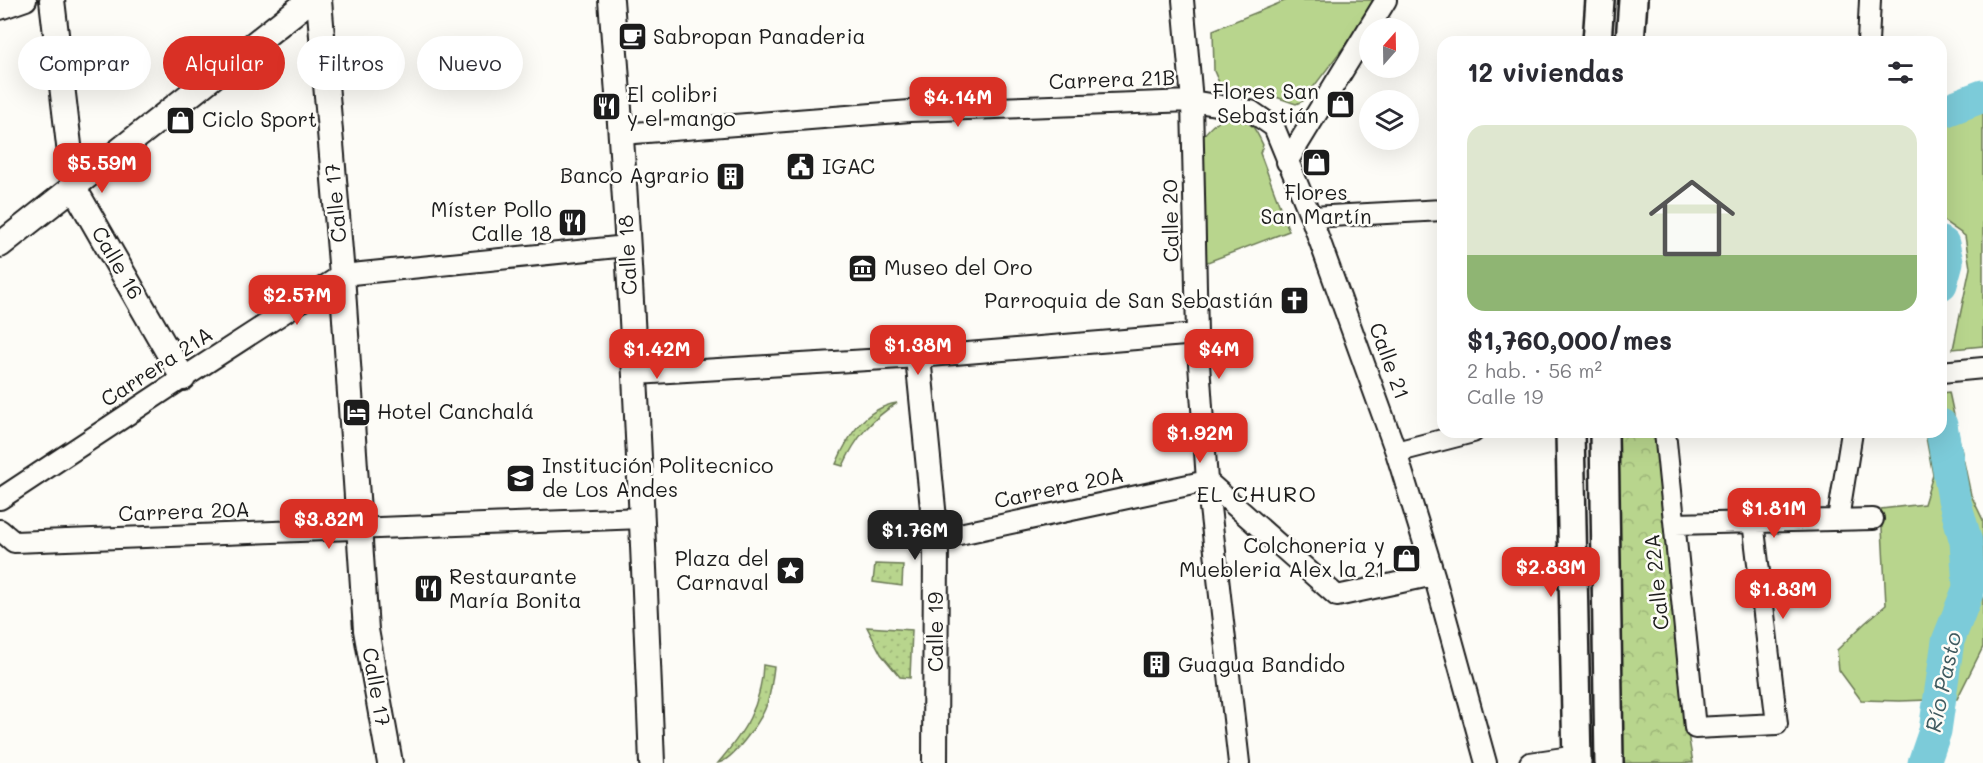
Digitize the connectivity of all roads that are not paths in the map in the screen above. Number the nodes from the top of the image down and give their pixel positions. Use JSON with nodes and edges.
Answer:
{"nodes":[{"id":1,"x":26,"y":0,"type":"edge"},
{"id":2,"x":52,"y":0,"type":"edge"},
{"id":3,"x":310,"y":0,"type":"edge"},
{"id":4,"x":320,"y":0,"type":"edge"},
{"id":5,"x":611,"y":0,"type":"edge"},
{"id":6,"x":1183,"y":0,"type":"edge"},
{"id":7,"x":1386,"y":0,"type":"edge"},
{"id":8,"x":1600,"y":0,"type":"edge"},
{"id":9,"x":1634,"y":0,"type":"edge"},
{"id":10,"x":1870,"y":0,"type":"edge"},
{"id":11,"x":0,"y":9,"type":"edge"},
{"id":12,"x":1597,"y":36,"type":"edge"},
{"id":13,"x":1631,"y":36,"type":"edge"},
{"id":14,"x":1868,"y":36,"type":"edge"},
{"id":15,"x":1192,"y":101,"type":"junction"},
{"id":16,"x":622,"y":134,"type":"junction"},
{"id":17,"x":1287,"y":162,"type":"junction"},
{"id":18,"x":74,"y":188,"type":"junction"},
{"id":19,"x":1437,"y":210,"type":"edge"},
{"id":20,"x":1311,"y":217,"type":"junction"},
{"id":21,"x":0,"y":245,"type":"edge"},
{"id":22,"x":627,"y":246,"type":"junction"},
{"id":23,"x":342,"y":275,"type":"junction"},
{"id":24,"x":1197,"y":334,"type":"junction"},
{"id":25,"x":918,"y":357,"type":"junction"},
{"id":26,"x":1983,"y":368,"type":"edge"},
{"id":27,"x":1947,"y":371,"type":"edge"},
{"id":28,"x":636,"y":374,"type":"junction"},
{"id":29,"x":183,"y":378,"type":"junction"},
{"id":30,"x":1450,"y":438,"type":"edge"},
{"id":31,"x":1570,"y":438,"type":"edge"},
{"id":32,"x":1606,"y":438,"type":"edge"},
{"id":33,"x":1666,"y":438,"type":"edge"},
{"id":34,"x":1851,"y":438,"type":"edge"},
{"id":35,"x":1396,"y":452,"type":"junction"},
{"id":36,"x":1207,"y":481,"type":"junction"},
{"id":37,"x":0,"y":499,"type":"edge"},
{"id":38,"x":642,"y":518,"type":"junction"},
{"id":39,"x":1838,"y":519,"type":"junction"},
{"id":40,"x":1873,"y":519,"type":"dead end"},
{"id":41,"x":1753,"y":521,"type":"junction"},
{"id":42,"x":1675,"y":524,"type":"junction"},
{"id":43,"x":358,"y":530,"type":"junction"},
{"id":44,"x":7,"y":536,"type":"edge"},
{"id":45,"x":936,"y":539,"type":"junction"},
{"id":46,"x":1434,"y":575,"type":"junction"},
{"id":47,"x":1577,"y":760,"type":"edge"},
{"id":48,"x":390,"y":763,"type":"edge"},
{"id":49,"x":652,"y":763,"type":"edge"},
{"id":50,"x":935,"y":763,"type":"edge"},
{"id":51,"x":1239,"y":763,"type":"edge"},
{"id":52,"x":1486,"y":763,"type":"edge"},
{"id":53,"x":1530,"y":763,"type":"edge"},
{"id":54,"x":1609,"y":763,"type":"edge"}],
"edges":[{"from":1,"to":11,"type":"street"},
{"from":2,"to":18,"type":"street","name":"Calle 16"},
{"from":3,"to":18,"type":"street"},
{"from":4,"to":23,"type":"street","name":"Calle 17"},
{"from":5,"to":16,"type":"street","name":"Calle 18"},
{"from":6,"to":15,"type":"street","name":"Calle 20"},
{"from":7,"to":17,"type":"street"},
{"from":8,"to":12,"type":"main road"},
{"from":9,"to":13,"type":"main road"},
{"from":10,"to":14,"type":"street"},
{"from":15,"to":16,"type":"street","name":"Carrera 21B"},
{"from":15,"to":17,"type":"street","name":"Carrera 21B"},
{"from":15,"to":24,"type":"street","name":"Calle 20"},
{"from":16,"to":22,"type":"street","name":"Calle 18"},
{"from":17,"to":20,"type":"street","name":"Calle 21"},
{"from":18,"to":21,"type":"street"},
{"from":18,"to":29,"type":"street","name":"Calle 16"},
{"from":19,"to":20,"type":"street"},
{"from":20,"to":35,"type":"street","name":"Calle 21"},
{"from":22,"to":23,"type":"street","name":"Carrera 21A"},
{"from":22,"to":28,"type":"street","name":"Calle 18"},
{"from":23,"to":29,"type":"street","name":"Carrera 21A"},
{"from":23,"to":43,"type":"street","name":"Calle 17"},
{"from":24,"to":25,"type":"street"},
{"from":24,"to":36,"type":"street","name":"Calle 20"},
{"from":25,"to":28,"type":"street"},
{"from":25,"to":45,"type":"street","name":"Calle 19"},
{"from":26,"to":27,"type":"street"},
{"from":28,"to":38,"type":"street","name":"Calle 18"},
{"from":29,"to":37,"type":"street","name":"Carrera 21A"},
{"from":30,"to":35,"type":"street"},
{"from":31,"to":47,"type":"main road"},
{"from":32,"to":54,"type":"main road"},
{"from":33,"to":42,"type":"street","name":"Calle 22A"},
{"from":34,"to":39,"type":"street"},
{"from":35,"to":46,"type":"street","name":"Calle 21"},
{"from":36,"to":45,"type":"street","name":"Carrera 20A"},
{"from":36,"to":46,"type":"street"},
{"from":36,"to":51,"type":"street","name":"Calle 20"},
{"from":38,"to":43,"type":"street","name":"Carrera 20A"},
{"from":38,"to":49,"type":"street","name":"Calle 18"},
{"from":39,"to":40,"type":"street"},
{"from":39,"to":41,"type":"street"},
{"from":41,"to":42,"type":"street"},
{"from":41,"to":42,"type":"street","name":"Calle 22A"},
{"from":43,"to":44,"type":"street","name":"Carrera 20A"},
{"from":43,"to":48,"type":"street","name":"Calle 17"},
{"from":45,"to":50,"type":"street","name":"Calle 19"},
{"from":46,"to":52,"type":"street","name":"Calle 21"},
{"from":47,"to":53,"type":"street"}]}
